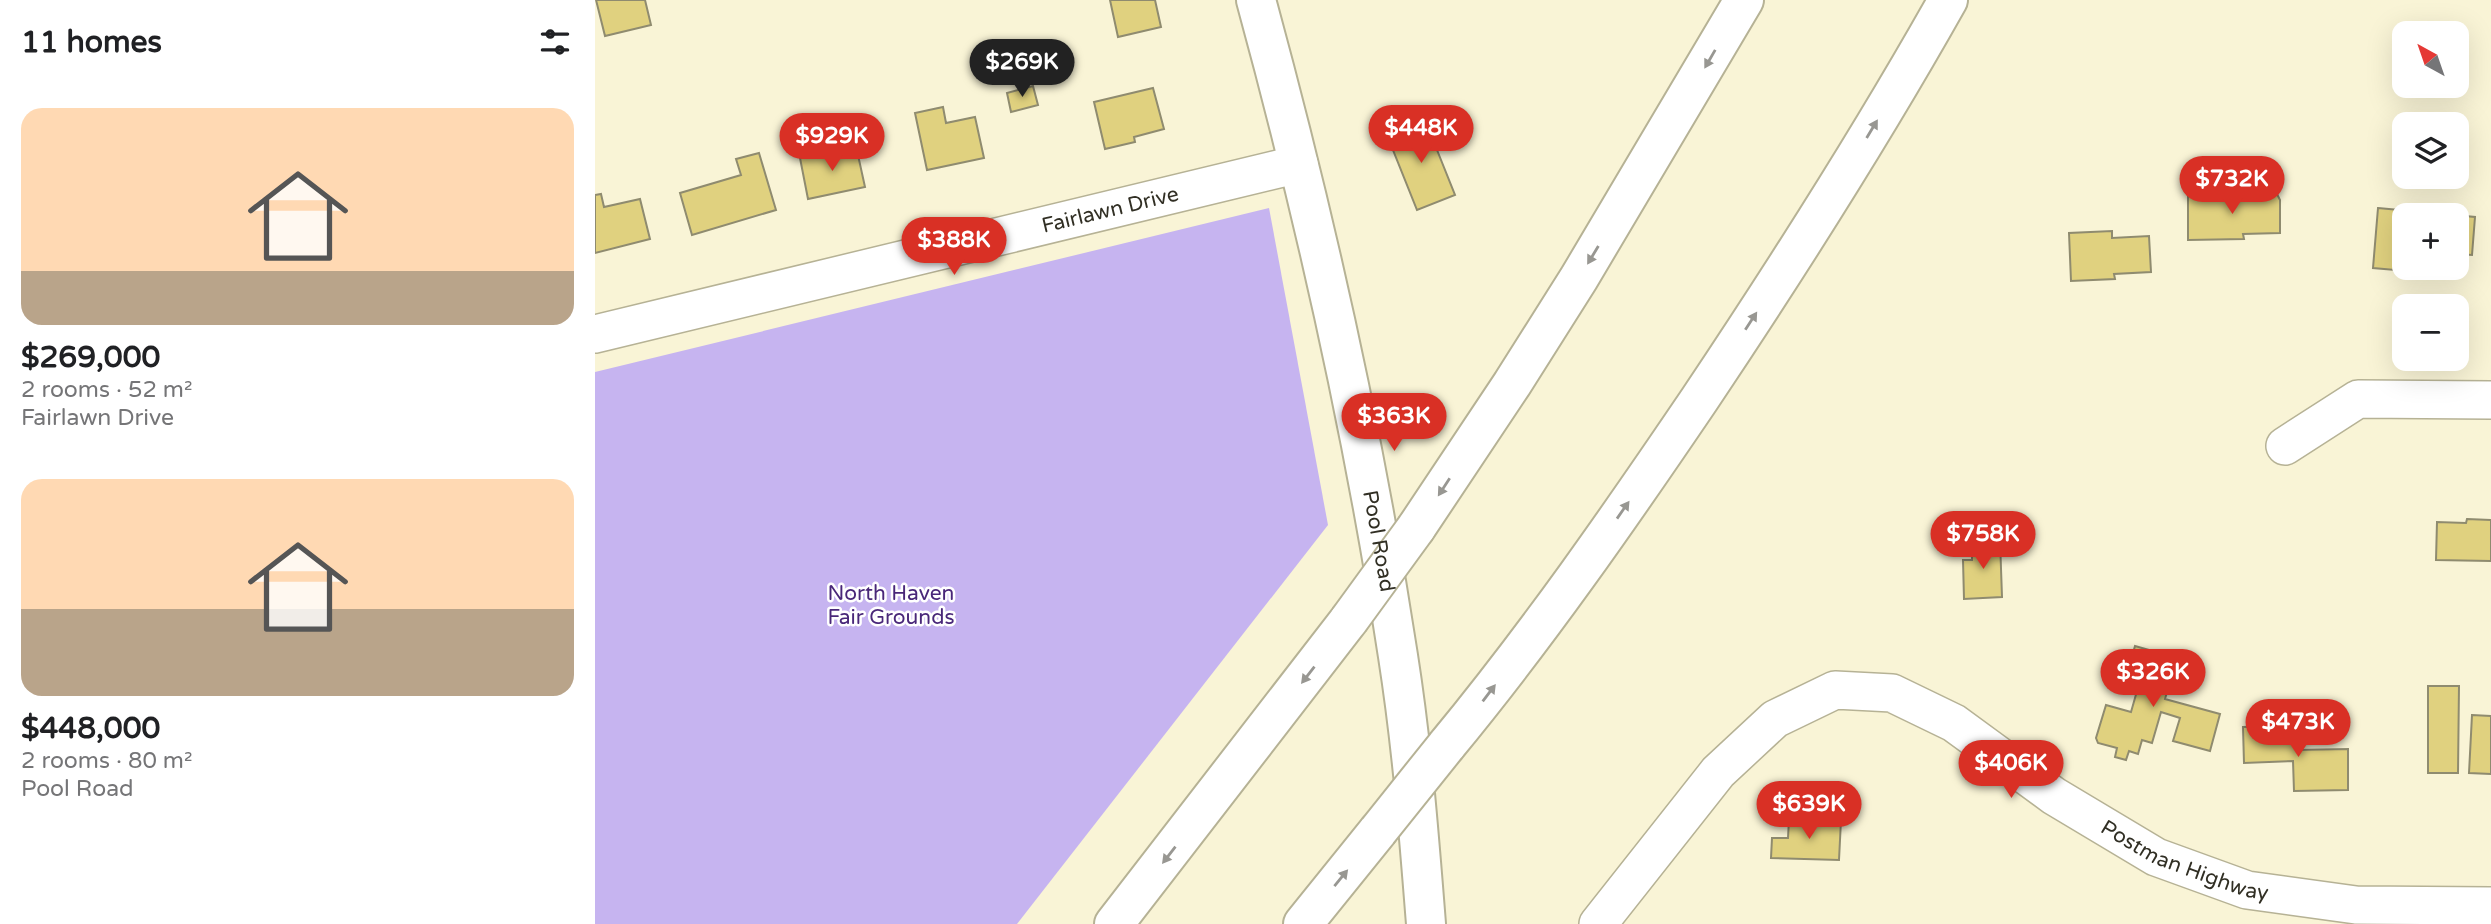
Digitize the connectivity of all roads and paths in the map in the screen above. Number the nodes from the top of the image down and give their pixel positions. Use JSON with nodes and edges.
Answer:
{"nodes":[{"id":1,"x":1256,"y":0,"type":"edge"},
{"id":2,"x":1744,"y":0,"type":"edge"},
{"id":3,"x":1948,"y":0,"type":"edge"},
{"id":4,"x":1299,"y":164,"type":"junction"},
{"id":5,"x":595,"y":334,"type":"edge"},
{"id":6,"x":2491,"y":400,"type":"edge"},
{"id":7,"x":2285,"y":446,"type":"dead end"},
{"id":8,"x":2491,"y":906,"type":"edge"},
{"id":9,"x":1114,"y":924,"type":"edge"},
{"id":10,"x":1303,"y":924,"type":"edge"},
{"id":11,"x":1426,"y":924,"type":"edge"},
{"id":12,"x":1598,"y":924,"type":"edge"}],
"edges":[{"from":1,"to":4,"type":"main road","name":"Pool Road"},
{"from":2,"to":9,"type":"main road","one_way":true,"bridge":true},
{"from":10,"to":3,"type":"main road","one_way":true,"bridge":true},
{"from":4,"to":5,"type":"street","name":"Fairlawn Drive"},
{"from":4,"to":11,"type":"main road","name":"Pool Road"},
{"from":6,"to":7,"type":"street"},
{"from":8,"to":12,"type":"street","name":"Postman Highway"}]}
